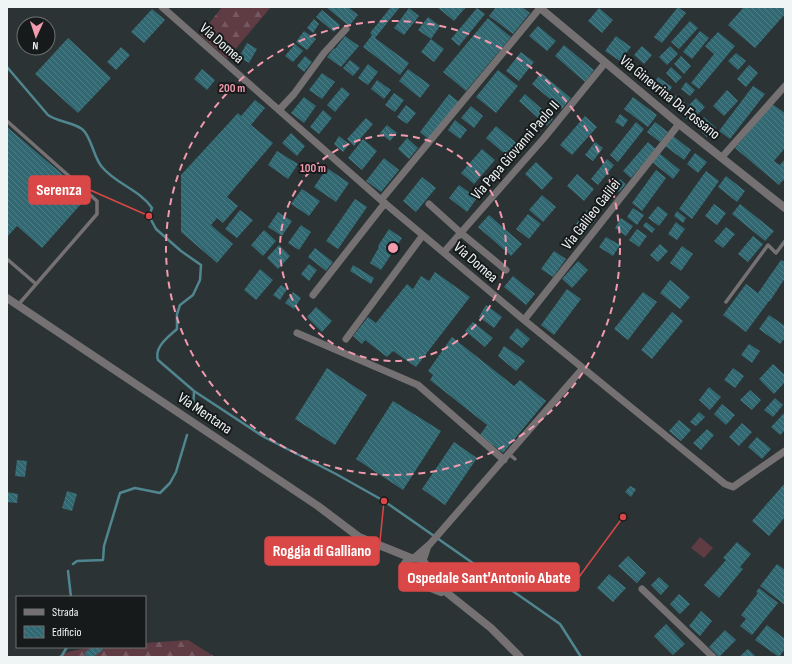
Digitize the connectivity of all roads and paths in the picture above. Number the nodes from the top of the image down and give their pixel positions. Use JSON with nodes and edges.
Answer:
{"nodes":[{"id":1,"x":162,"y":7,"type":"edge"},
{"id":2,"x":540,"y":8,"type":"edge"},
{"id":3,"x":346,"y":29,"type":"dead end"},
{"id":4,"x":605,"y":63,"type":"junction"},
{"id":5,"x":785,"y":86,"type":"edge"},
{"id":6,"x":279,"y":110,"type":"junction"},
{"id":7,"x":7,"y":121,"type":"edge"},
{"id":8,"x":678,"y":124,"type":"junction"},
{"id":9,"x":722,"y":157,"type":"junction"},
{"id":10,"x":383,"y":202,"type":"junction"},
{"id":11,"x":429,"y":204,"type":"dead end"},
{"id":12,"x":785,"y":208,"type":"edge"},
{"id":13,"x":461,"y":233,"type":"junction"},
{"id":14,"x":422,"y":235,"type":"junction"},
{"id":15,"x":785,"y":241,"type":"edge"},
{"id":16,"x":444,"y":252,"type":"junction"},
{"id":17,"x":7,"y":259,"type":"edge"},
{"id":18,"x":506,"y":270,"type":"dead end"},
{"id":19,"x":36,"y":284,"type":"junction"},
{"id":20,"x":313,"y":295,"type":"dead end"},
{"id":21,"x":7,"y":298,"type":"edge"},
{"id":22,"x":726,"y":302,"type":"dead end"},
{"id":23,"x":18,"y":305,"type":"junction"},
{"id":24,"x":524,"y":320,"type":"junction"},
{"id":25,"x":297,"y":334,"type":"dead end"},
{"id":26,"x":346,"y":339,"type":"dead end"},
{"id":27,"x":583,"y":368,"type":"junction"},
{"id":28,"x":785,"y":451,"type":"edge"},
{"id":29,"x":509,"y":458,"type":"junction"},
{"id":30,"x":429,"y":545,"type":"junction"},
{"id":31,"x":389,"y":550,"type":"junction"},
{"id":32,"x":412,"y":558,"type":"junction"},
{"id":33,"x":423,"y":561,"type":"junction"},
{"id":34,"x":404,"y":564,"type":"junction"},
{"id":35,"x":426,"y":576,"type":"junction"},
{"id":36,"x":416,"y":582,"type":"junction"},
{"id":37,"x":642,"y":589,"type":"dead end"},
{"id":38,"x":449,"y":596,"type":"junction"},
{"id":39,"x":520,"y":657,"type":"edge"},
{"id":40,"x":713,"y":657,"type":"edge"}],
"edges":[{"from":1,"to":6,"type":"street","name":"Via Domea"},
{"from":2,"to":4,"type":"street","name":"Via Ginevrina Da Fossano"},
{"from":2,"to":10,"type":"street"},
{"from":3,"to":6,"type":"street"},
{"from":4,"to":8,"type":"street","name":"Via Ginevrina Da Fossano"},
{"from":4,"to":13,"type":"street","name":"Via Papa Giovanni Paolo II"},
{"from":5,"to":9,"type":"street"},
{"from":6,"to":10,"type":"street","name":"Via Domea"},
{"from":7,"to":19,"type":"lane"},
{"from":8,"to":9,"type":"street","name":"Via Ginevrina Da Fossano"},
{"from":8,"to":24,"type":"street","name":"Via Galileo Galilei"},
{"from":9,"to":12,"type":"street","name":"Via Ginevrina Da Fossano"},
{"from":10,"to":14,"type":"street","name":"Via Domea"},
{"from":10,"to":20,"type":"street"},
{"from":11,"to":13,"type":"street"},
{"from":13,"to":16,"type":"street","name":"Via Papa Giovanni Paolo II"},
{"from":13,"to":18,"type":"street"},
{"from":14,"to":16,"type":"street","name":"Via Domea"},
{"from":14,"to":26,"type":"street"},
{"from":15,"to":22,"type":"lane"},
{"from":16,"to":24,"type":"street","name":"Via Domea"},
{"from":17,"to":19,"type":"lane"},
{"from":19,"to":23,"type":"lane"},
{"from":21,"to":23,"type":"street","name":"Via Mentana"},
{"from":23,"to":31,"type":"street","name":"Via Mentana"},
{"from":24,"to":27,"type":"street","name":"Via Domea"},
{"from":25,"to":29,"type":"street"},
{"from":27,"to":28,"type":"street","name":"Via Domea"},
{"from":27,"to":29,"type":"street"},
{"from":29,"to":30,"type":"street"},
{"from":30,"to":32,"type":"street"},
{"from":30,"to":33,"type":"street"},
{"from":31,"to":32,"type":"street","name":"Via Mentana"},
{"from":31,"to":34,"type":"street","name":"Via Mentana"},
{"from":32,"to":33,"type":"street"},
{"from":32,"to":34,"type":"street"},
{"from":33,"to":35,"type":"street"},
{"from":34,"to":36,"type":"street"},
{"from":35,"to":36,"type":"street"},
{"from":35,"to":38,"type":"street"},
{"from":36,"to":38,"type":"street"},
{"from":37,"to":40,"type":"street"},
{"from":38,"to":39,"type":"street"}]}
